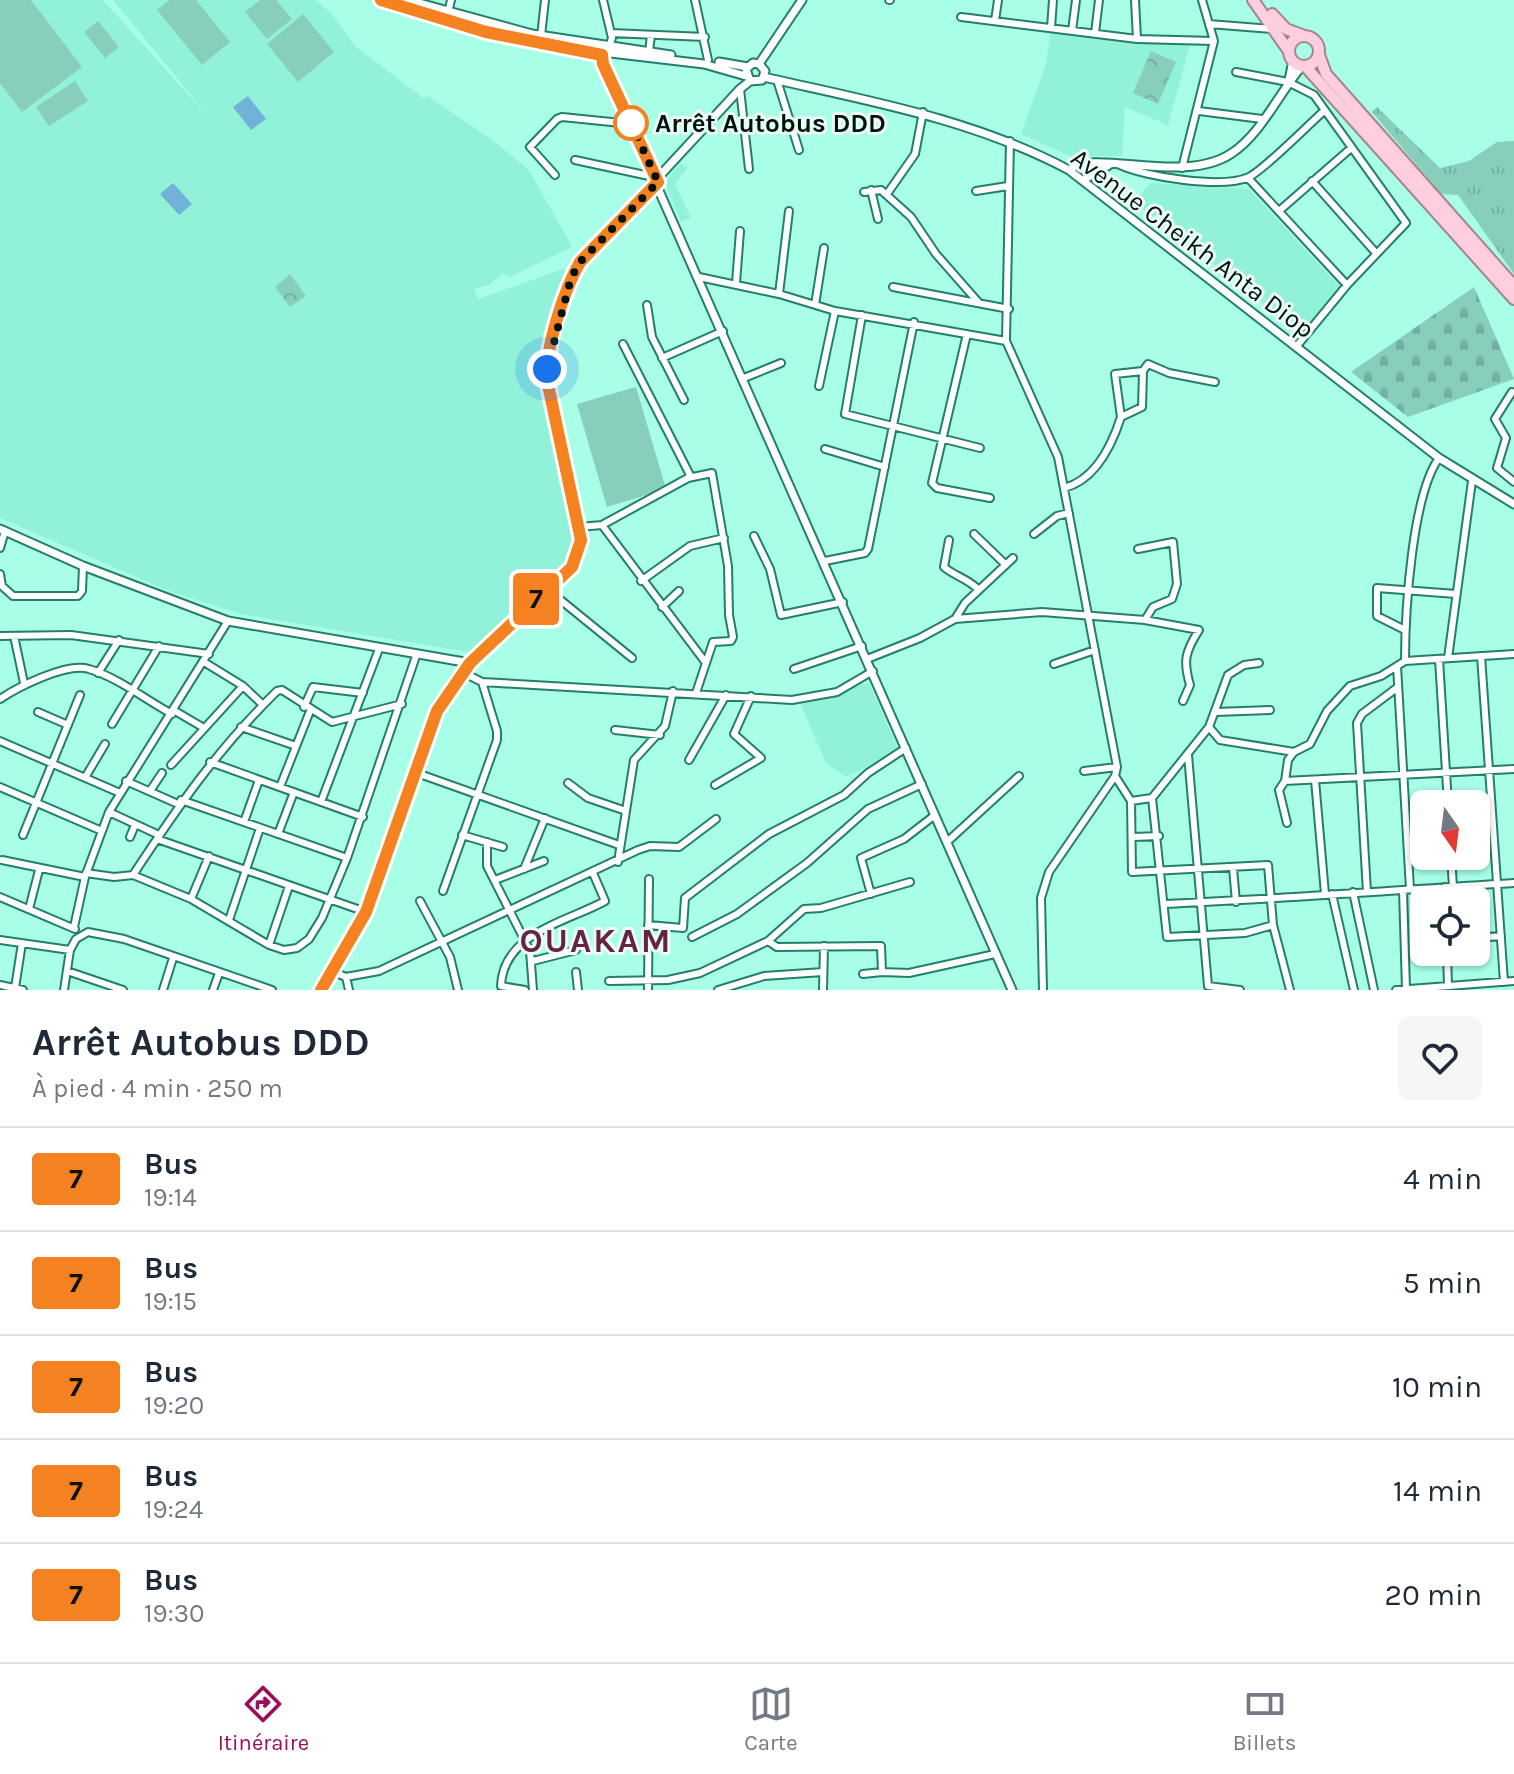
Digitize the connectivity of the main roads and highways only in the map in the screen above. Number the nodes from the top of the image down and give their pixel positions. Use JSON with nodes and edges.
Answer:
{"nodes":[{"id":1,"x":1253,"y":0,"type":"edge"},
{"id":2,"x":1261,"y":0,"type":"edge"},
{"id":3,"x":1302,"y":35,"type":"junction"},
{"id":4,"x":1319,"y":55,"type":"junction"},
{"id":5,"x":1297,"y":61,"type":"junction"},
{"id":6,"x":1514,"y":286,"type":"edge"},
{"id":7,"x":1514,"y":299,"type":"edge"}],
"edges":[{"from":1,"to":5,"type":"highway"},
{"from":2,"to":3,"type":"highway"},
{"from":3,"to":4,"type":"highway"},
{"from":3,"to":5,"type":"highway"},
{"from":4,"to":5,"type":"highway"},
{"from":4,"to":6,"type":"highway"},
{"from":5,"to":7,"type":"highway"}]}
